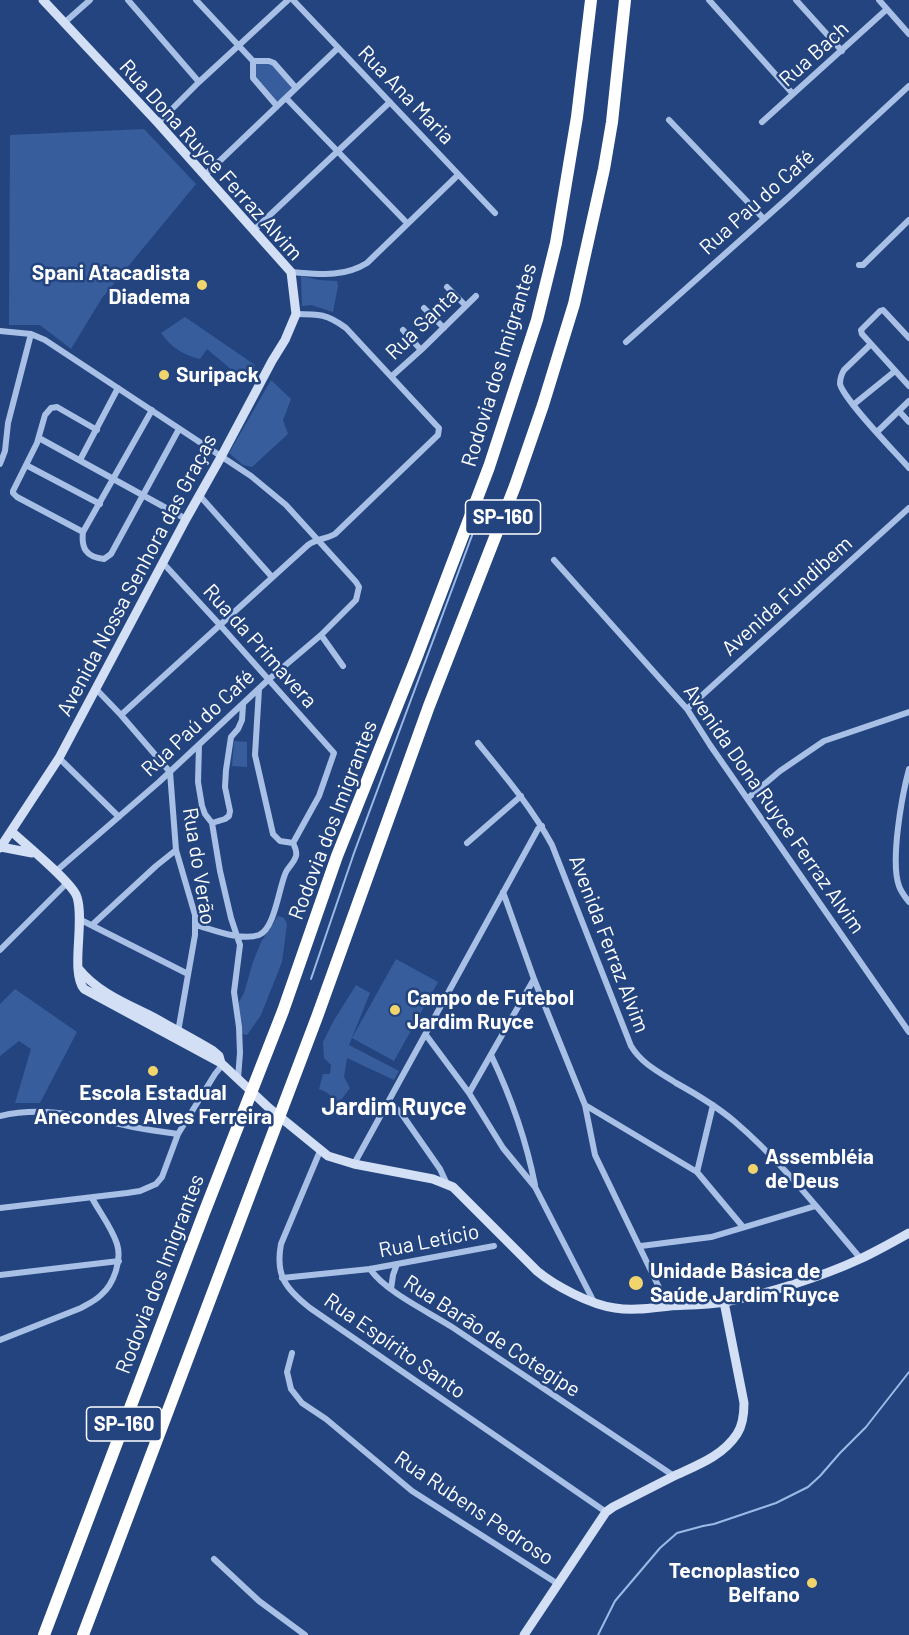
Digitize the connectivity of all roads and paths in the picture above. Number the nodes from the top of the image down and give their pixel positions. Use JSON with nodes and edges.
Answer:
{"nodes":[{"id":1,"x":43,"y":0,"type":"edge"},
{"id":2,"x":90,"y":0,"type":"edge"},
{"id":3,"x":128,"y":0,"type":"edge"},
{"id":4,"x":196,"y":0,"type":"edge"},
{"id":5,"x":291,"y":0,"type":"edge"},
{"id":6,"x":591,"y":0,"type":"edge"},
{"id":7,"x":625,"y":0,"type":"edge"},
{"id":8,"x":709,"y":0,"type":"edge"},
{"id":9,"x":796,"y":0,"type":"edge"},
{"id":10,"x":879,"y":0,"type":"edge"},
{"id":11,"x":887,"y":9,"type":"junction"},
{"id":12,"x":64,"y":23,"type":"junction"},
{"id":13,"x":909,"y":34,"type":"edge"},
{"id":14,"x":238,"y":46,"type":"junction"},
{"id":15,"x":338,"y":48,"type":"junction"},
{"id":16,"x":842,"y":51,"type":"junction"},
{"id":17,"x":253,"y":60,"type":"junction"},
{"id":18,"x":199,"y":82,"type":"junction"},
{"id":19,"x":909,"y":86,"type":"edge"},
{"id":20,"x":296,"y":88,"type":"junction"},
{"id":21,"x":793,"y":94,"type":"junction"},
{"id":22,"x":286,"y":98,"type":"junction"},
{"id":23,"x":390,"y":102,"type":"junction"},
{"id":24,"x":277,"y":106,"type":"junction"},
{"id":25,"x":669,"y":120,"type":"dead end"},
{"id":26,"x":762,"y":122,"type":"dead end"},
{"id":27,"x":158,"y":123,"type":"junction"},
{"id":28,"x":337,"y":151,"type":"junction"},
{"id":29,"x":205,"y":175,"type":"junction"},
{"id":30,"x":458,"y":175,"type":"junction"},
{"id":31,"x":495,"y":213,"type":"dead end"},
{"id":32,"x":764,"y":219,"type":"junction"},
{"id":33,"x":909,"y":222,"type":"edge"},
{"id":34,"x":407,"y":223,"type":"junction"},
{"id":35,"x":254,"y":230,"type":"junction"},
{"id":36,"x":859,"y":265,"type":"dead end"},
{"id":37,"x":291,"y":272,"type":"junction"},
{"id":38,"x":447,"y":287,"type":"dead end"},
{"id":39,"x":476,"y":296,"type":"dead end"},
{"id":40,"x":466,"y":306,"type":"junction"},
{"id":41,"x":424,"y":308,"type":"dead end"},
{"id":42,"x":296,"y":314,"type":"junction"},
{"id":43,"x":444,"y":328,"type":"junction"},
{"id":44,"x":403,"y":330,"type":"dead end"},
{"id":45,"x":0,"y":331,"type":"edge"},
{"id":46,"x":31,"y":334,"type":"junction"},
{"id":47,"x":909,"y":338,"type":"edge"},
{"id":48,"x":626,"y":342,"type":"dead end"},
{"id":49,"x":871,"y":344,"type":"junction"},
{"id":50,"x":421,"y":350,"type":"junction"},
{"id":51,"x":895,"y":371,"type":"junction"},
{"id":52,"x":392,"y":376,"type":"junction"},
{"id":53,"x":909,"y":386,"type":"edge"},
{"id":54,"x":118,"y":388,"type":"junction"},
{"id":55,"x":909,"y":401,"type":"edge"},
{"id":56,"x":853,"y":405,"type":"junction"},
{"id":57,"x":152,"y":410,"type":"junction"},
{"id":58,"x":899,"y":411,"type":"junction"},
{"id":59,"x":909,"y":422,"type":"edge"},
{"id":60,"x":179,"y":429,"type":"junction"},
{"id":61,"x":98,"y":430,"type":"junction"},
{"id":62,"x":877,"y":432,"type":"junction"},
{"id":63,"x":39,"y":438,"type":"junction"},
{"id":64,"x":221,"y":458,"type":"junction"},
{"id":65,"x":80,"y":460,"type":"junction"},
{"id":66,"x":0,"y":464,"type":"edge"},
{"id":67,"x":26,"y":465,"type":"junction"},
{"id":68,"x":909,"y":468,"type":"edge"},
{"id":69,"x":114,"y":478,"type":"junction"},
{"id":70,"x":143,"y":494,"type":"junction"},
{"id":71,"x":200,"y":496,"type":"junction"},
{"id":72,"x":100,"y":504,"type":"junction"},
{"id":73,"x":909,"y":508,"type":"edge"},
{"id":74,"x":186,"y":519,"type":"junction"},
{"id":75,"x":83,"y":532,"type":"junction"},
{"id":76,"x":318,"y":540,"type":"junction"},
{"id":77,"x":554,"y":560,"type":"dead end"},
{"id":78,"x":163,"y":563,"type":"junction"},
{"id":79,"x":272,"y":577,"type":"junction"},
{"id":80,"x":220,"y":625,"type":"junction"},
{"id":81,"x":321,"y":635,"type":"junction"},
{"id":82,"x":343,"y":666,"type":"dead end"},
{"id":83,"x":268,"y":680,"type":"junction"},
{"id":84,"x":96,"y":689,"type":"junction"},
{"id":85,"x":259,"y":689,"type":"junction"},
{"id":86,"x":243,"y":704,"type":"junction"},
{"id":87,"x":687,"y":709,"type":"junction"},
{"id":88,"x":909,"y":712,"type":"edge"},
{"id":89,"x":121,"y":715,"type":"junction"},
{"id":90,"x":478,"y":743,"type":"dead end"},
{"id":91,"x":199,"y":744,"type":"junction"},
{"id":92,"x":59,"y":758,"type":"junction"},
{"id":93,"x":909,"y":769,"type":"edge"},
{"id":94,"x":170,"y":772,"type":"junction"},
{"id":95,"x":521,"y":796,"type":"junction"},
{"id":96,"x":748,"y":798,"type":"junction"},
{"id":97,"x":119,"y":817,"type":"junction"},
{"id":98,"x":212,"y":823,"type":"junction"},
{"id":99,"x":542,"y":826,"type":"junction"},
{"id":100,"x":11,"y":831,"type":"junction"},
{"id":101,"x":293,"y":843,"type":"junction"},
{"id":102,"x":467,"y":843,"type":"dead end"},
{"id":103,"x":1,"y":847,"type":"edge"},
{"id":104,"x":176,"y":850,"type":"junction"},
{"id":105,"x":35,"y":853,"type":"junction"},
{"id":106,"x":55,"y":872,"type":"junction"},
{"id":107,"x":67,"y":883,"type":"junction"},
{"id":108,"x":503,"y":892,"type":"junction"},
{"id":109,"x":909,"y":902,"type":"edge"},
{"id":110,"x":81,"y":920,"type":"junction"},
{"id":111,"x":92,"y":925,"type":"junction"},
{"id":112,"x":196,"y":925,"type":"junction"},
{"id":113,"x":236,"y":936,"type":"junction"},
{"id":114,"x":0,"y":950,"type":"edge"},
{"id":115,"x":188,"y":974,"type":"junction"},
{"id":116,"x":534,"y":979,"type":"junction"},
{"id":117,"x":909,"y":1032,"type":"edge"},
{"id":118,"x":177,"y":1035,"type":"junction"},
{"id":119,"x":426,"y":1035,"type":"junction"},
{"id":120,"x":491,"y":1055,"type":"junction"},
{"id":121,"x":222,"y":1064,"type":"junction"},
{"id":122,"x":238,"y":1078,"type":"junction"},
{"id":123,"x":469,"y":1093,"type":"junction"},
{"id":124,"x":389,"y":1102,"type":"junction"},
{"id":125,"x":585,"y":1105,"type":"junction"},
{"id":126,"x":713,"y":1105,"type":"junction"},
{"id":127,"x":0,"y":1116,"type":"edge"},
{"id":128,"x":178,"y":1134,"type":"junction"},
{"id":129,"x":320,"y":1151,"type":"junction"},
{"id":130,"x":354,"y":1164,"type":"junction"},
{"id":131,"x":697,"y":1172,"type":"junction"},
{"id":132,"x":447,"y":1184,"type":"junction"},
{"id":133,"x":535,"y":1187,"type":"junction"},
{"id":134,"x":92,"y":1198,"type":"junction"},
{"id":135,"x":815,"y":1206,"type":"junction"},
{"id":136,"x":0,"y":1209,"type":"edge"},
{"id":137,"x":743,"y":1227,"type":"junction"},
{"id":138,"x":909,"y":1233,"type":"edge"},
{"id":139,"x":494,"y":1246,"type":"dead end"},
{"id":140,"x":641,"y":1246,"type":"junction"},
{"id":141,"x":861,"y":1259,"type":"junction"},
{"id":142,"x":118,"y":1261,"type":"junction"},
{"id":143,"x":396,"y":1264,"type":"junction"},
{"id":144,"x":370,"y":1269,"type":"junction"},
{"id":145,"x":0,"y":1275,"type":"edge"},
{"id":146,"x":282,"y":1278,"type":"junction"},
{"id":147,"x":391,"y":1289,"type":"junction"},
{"id":148,"x":594,"y":1302,"type":"junction"},
{"id":149,"x":724,"y":1302,"type":"junction"},
{"id":150,"x":668,"y":1306,"type":"junction"},
{"id":151,"x":0,"y":1340,"type":"edge"},
{"id":152,"x":292,"y":1353,"type":"dead end"},
{"id":153,"x":674,"y":1476,"type":"junction"},
{"id":154,"x":606,"y":1512,"type":"junction"},
{"id":155,"x":214,"y":1559,"type":"dead end"},
{"id":156,"x":558,"y":1584,"type":"junction"},
{"id":157,"x":45,"y":1635,"type":"edge"},
{"id":158,"x":83,"y":1635,"type":"edge"},
{"id":159,"x":305,"y":1635,"type":"edge"},
{"id":160,"x":524,"y":1635,"type":"edge"}],
"edges":[{"from":1,"to":12,"type":"main road","name":"Rua Dona Ruyce Ferraz Alvim"},
{"from":2,"to":12,"type":"street"},
{"from":3,"to":18,"type":"street"},
{"from":4,"to":14,"type":"street"},
{"from":5,"to":14,"type":"street"},
{"from":5,"to":15,"type":"street","name":"Rua Ana Maria"},
{"from":6,"to":157,"type":"highway","name":"Rodovia dos Imigrantes","number":"SP-160"},
{"from":7,"to":158,"type":"highway","number":"SP-160"},
{"from":8,"to":21,"type":"street"},
{"from":9,"to":16,"type":"street"},
{"from":10,"to":11,"type":"street"},
{"from":11,"to":13,"type":"street"},
{"from":11,"to":16,"type":"street","name":"Rua Bach"},
{"from":12,"to":27,"type":"main road","name":"Rua Dona Ruyce Ferraz Alvim"},
{"from":14,"to":17,"type":"street"},
{"from":14,"to":18,"type":"street"},
{"from":15,"to":20,"type":"street"},
{"from":15,"to":23,"type":"street","name":"Rua Ana Maria"},
{"from":16,"to":21,"type":"street","name":"Rua Bach"},
{"from":17,"to":20,"type":"street"},
{"from":17,"to":24,"type":"street"},
{"from":18,"to":27,"type":"street"},
{"from":19,"to":32,"type":"street","name":"Rua Pau do Café"},
{"from":20,"to":22,"type":"street"},
{"from":21,"to":26,"type":"street","name":"Rua Bach"},
{"from":22,"to":24,"type":"street"},
{"from":22,"to":28,"type":"street"},
{"from":23,"to":28,"type":"street"},
{"from":23,"to":30,"type":"street","name":"Rua Ana Maria"},
{"from":24,"to":29,"type":"street"},
{"from":25,"to":32,"type":"street"},
{"from":27,"to":29,"type":"main road","name":"Rua Dona Ruyce Ferraz Alvim"},
{"from":28,"to":34,"type":"street"},
{"from":28,"to":35,"type":"street"},
{"from":29,"to":35,"type":"main road","name":"Rua Dona Ruyce Ferraz Alvim"},
{"from":30,"to":31,"type":"street","name":"Rua Ana Maria"},
{"from":30,"to":34,"type":"street"},
{"from":32,"to":48,"type":"street","name":"Rua Pau do Café"},
{"from":33,"to":36,"type":"street"},
{"from":34,"to":37,"type":"street"},
{"from":35,"to":37,"type":"main road","name":"Rua Dona Ruyce Ferraz Alvim"},
{"from":37,"to":42,"type":"main road","name":"Rua Dona Ruyce Ferraz Alvim"},
{"from":38,"to":40,"type":"street"},
{"from":39,"to":40,"type":"street","name":"Rua Santa"},
{"from":40,"to":43,"type":"street","name":"Rua Santa"},
{"from":41,"to":43,"type":"street"},
{"from":42,"to":52,"type":"street"},
{"from":42,"to":64,"type":"main road","name":"Avenida Nossa Senhora das Graças"},
{"from":43,"to":50,"type":"street","name":"Rua Santa"},
{"from":44,"to":50,"type":"street"},
{"from":45,"to":46,"type":"street"},
{"from":46,"to":54,"type":"street"},
{"from":46,"to":66,"type":"street"},
{"from":47,"to":49,"type":"street"},
{"from":49,"to":51,"type":"street"},
{"from":49,"to":56,"type":"street"},
{"from":50,"to":52,"type":"street","name":"Rua Santa"},
{"from":51,"to":53,"type":"street"},
{"from":51,"to":56,"type":"street"},
{"from":52,"to":76,"type":"street"},
{"from":54,"to":57,"type":"street"},
{"from":54,"to":61,"type":"street"},
{"from":55,"to":58,"type":"street"},
{"from":56,"to":62,"type":"street"},
{"from":57,"to":60,"type":"street"},
{"from":57,"to":69,"type":"street"},
{"from":58,"to":59,"type":"street"},
{"from":58,"to":62,"type":"street"},
{"from":60,"to":64,"type":"street"},
{"from":60,"to":70,"type":"street"},
{"from":61,"to":63,"type":"street"},
{"from":61,"to":65,"type":"street"},
{"from":62,"to":68,"type":"street"},
{"from":63,"to":65,"type":"street"},
{"from":63,"to":67,"type":"street"},
{"from":64,"to":71,"type":"main road","name":"Avenida Nossa Senhora das Graças"},
{"from":64,"to":76,"type":"street"},
{"from":65,"to":69,"type":"street"},
{"from":67,"to":72,"type":"street"},
{"from":67,"to":75,"type":"street"},
{"from":69,"to":70,"type":"street"},
{"from":69,"to":72,"type":"street"},
{"from":70,"to":74,"type":"street"},
{"from":70,"to":75,"type":"street"},
{"from":71,"to":74,"type":"main road","name":"Avenida Nossa Senhora das Graças"},
{"from":71,"to":79,"type":"street"},
{"from":72,"to":75,"type":"street"},
{"from":73,"to":87,"type":"street","name":"Avenida Fundibem"},
{"from":74,"to":78,"type":"main road","name":"Avenida Nossa Senhora das Graças"},
{"from":76,"to":79,"type":"street"},
{"from":76,"to":81,"type":"street","name":"Rua Paú do Café"},
{"from":77,"to":87,"type":"street","name":"Avenida Dona Ruyce Ferraz Alvim"},
{"from":78,"to":80,"type":"street","name":"Rua da Primavera"},
{"from":78,"to":84,"type":"main road","name":"Avenida Nossa Senhora das Graças"},
{"from":79,"to":80,"type":"street"},
{"from":80,"to":83,"type":"street","name":"Rua da Primavera"},
{"from":80,"to":89,"type":"street"},
{"from":81,"to":82,"type":"street"},
{"from":81,"to":83,"type":"street","name":"Rua Paú do Café"},
{"from":83,"to":85,"type":"street","name":"Rua Paú do Café"},
{"from":83,"to":101,"type":"street","name":"Rua da Primavera"},
{"from":84,"to":89,"type":"street"},
{"from":84,"to":92,"type":"main road","name":"Avenida Nossa Senhora das Graças"},
{"from":85,"to":86,"type":"street","name":"Rua Paú do Café"},
{"from":85,"to":101,"type":"street"},
{"from":86,"to":91,"type":"street","name":"Rua Paú do Café"},
{"from":86,"to":98,"type":"street"},
{"from":87,"to":96,"type":"street","name":"Avenida Dona Ruyce Ferraz Alvim"},
{"from":88,"to":96,"type":"street"},
{"from":89,"to":94,"type":"street"},
{"from":90,"to":95,"type":"street","name":"Avenida Ferraz Alvim"},
{"from":91,"to":94,"type":"street","name":"Rua Paú do Café"},
{"from":91,"to":98,"type":"street","name":"Rua do Verão"},
{"from":92,"to":97,"type":"street"},
{"from":92,"to":100,"type":"main road","name":"Avenida Nossa Senhora das Graças"},
{"from":93,"to":109,"type":"street"},
{"from":94,"to":97,"type":"street","name":"Rua Paú do Café"},
{"from":94,"to":104,"type":"street","name":"Rua do Verão"},
{"from":95,"to":99,"type":"street","name":"Avenida Ferraz Alvim"},
{"from":95,"to":102,"type":"street"},
{"from":96,"to":117,"type":"street","name":"Avenida Dona Ruyce Ferraz Alvim"},
{"from":97,"to":106,"type":"street","name":"Rua Paú do Café"},
{"from":98,"to":113,"type":"street","name":"Rua do Verão"},
{"from":99,"to":108,"type":"street"},
{"from":99,"to":126,"type":"street","name":"Avenida Ferraz Alvim"},
{"from":100,"to":103,"type":"main road","name":"Avenida Nossa Senhora das Graças"},
{"from":100,"to":105,"type":"main road"},
{"from":101,"to":113,"type":"street"},
{"from":103,"to":105,"type":"main road"},
{"from":104,"to":111,"type":"street"},
{"from":104,"to":112,"type":"street","name":"Rua do Verão"},
{"from":105,"to":106,"type":"main road"},
{"from":106,"to":107,"type":"main road"},
{"from":107,"to":110,"type":"main road"},
{"from":107,"to":114,"type":"street"},
{"from":108,"to":116,"type":"street"},
{"from":108,"to":119,"type":"street"},
{"from":110,"to":111,"type":"street"},
{"from":110,"to":118,"type":"main road"},
{"from":111,"to":115,"type":"street"},
{"from":112,"to":113,"type":"street"},
{"from":112,"to":115,"type":"street","name":"Rua do Verão"},
{"from":113,"to":122,"type":"street","name":"Rua do Verão"},
{"from":115,"to":118,"type":"street","name":"Rua do Verão"},
{"from":116,"to":120,"type":"street"},
{"from":116,"to":125,"type":"street"},
{"from":118,"to":121,"type":"main road"},
{"from":119,"to":123,"type":"street"},
{"from":119,"to":124,"type":"street"},
{"from":120,"to":123,"type":"street"},
{"from":120,"to":133,"type":"street"},
{"from":121,"to":122,"type":"main road"},
{"from":121,"to":128,"type":"street"},
{"from":122,"to":129,"type":"main road"},
{"from":123,"to":133,"type":"street"},
{"from":124,"to":130,"type":"street"},
{"from":124,"to":132,"type":"street"},
{"from":125,"to":131,"type":"street"},
{"from":125,"to":140,"type":"street"},
{"from":126,"to":131,"type":"street"},
{"from":126,"to":135,"type":"street","name":"Avenida Ferraz Alvim"},
{"from":127,"to":128,"type":"street"},
{"from":128,"to":134,"type":"street"},
{"from":129,"to":130,"type":"main road"},
{"from":129,"to":146,"type":"street"},
{"from":130,"to":132,"type":"main road"},
{"from":131,"to":137,"type":"street"},
{"from":132,"to":148,"type":"main road"},
{"from":133,"to":148,"type":"street"},
{"from":134,"to":136,"type":"street"},
{"from":134,"to":142,"type":"street"},
{"from":135,"to":137,"type":"street"},
{"from":135,"to":141,"type":"street","name":"Avenida Ferraz Alvim"},
{"from":137,"to":140,"type":"street"},
{"from":138,"to":141,"type":"main road"},
{"from":139,"to":143,"type":"street","name":"Rua Letício"},
{"from":140,"to":150,"type":"street"},
{"from":141,"to":149,"type":"main road"},
{"from":142,"to":145,"type":"street"},
{"from":142,"to":151,"type":"street"},
{"from":143,"to":144,"type":"street","name":"Rua Letício"},
{"from":143,"to":147,"type":"street"},
{"from":144,"to":146,"type":"street"},
{"from":144,"to":147,"type":"street","name":"Rua Barão de Cotegipe"},
{"from":146,"to":154,"type":"street","name":"Rua Espírito Santo"},
{"from":147,"to":153,"type":"street","name":"Rua Barão de Cotegipe"},
{"from":148,"to":150,"type":"main road"},
{"from":149,"to":150,"type":"main road"},
{"from":149,"to":153,"type":"main road"},
{"from":152,"to":156,"type":"street","name":"Rua Rubens Pedroso"},
{"from":153,"to":154,"type":"main road"},
{"from":154,"to":156,"type":"main road"},
{"from":155,"to":159,"type":"street"},
{"from":156,"to":160,"type":"main road"}]}
